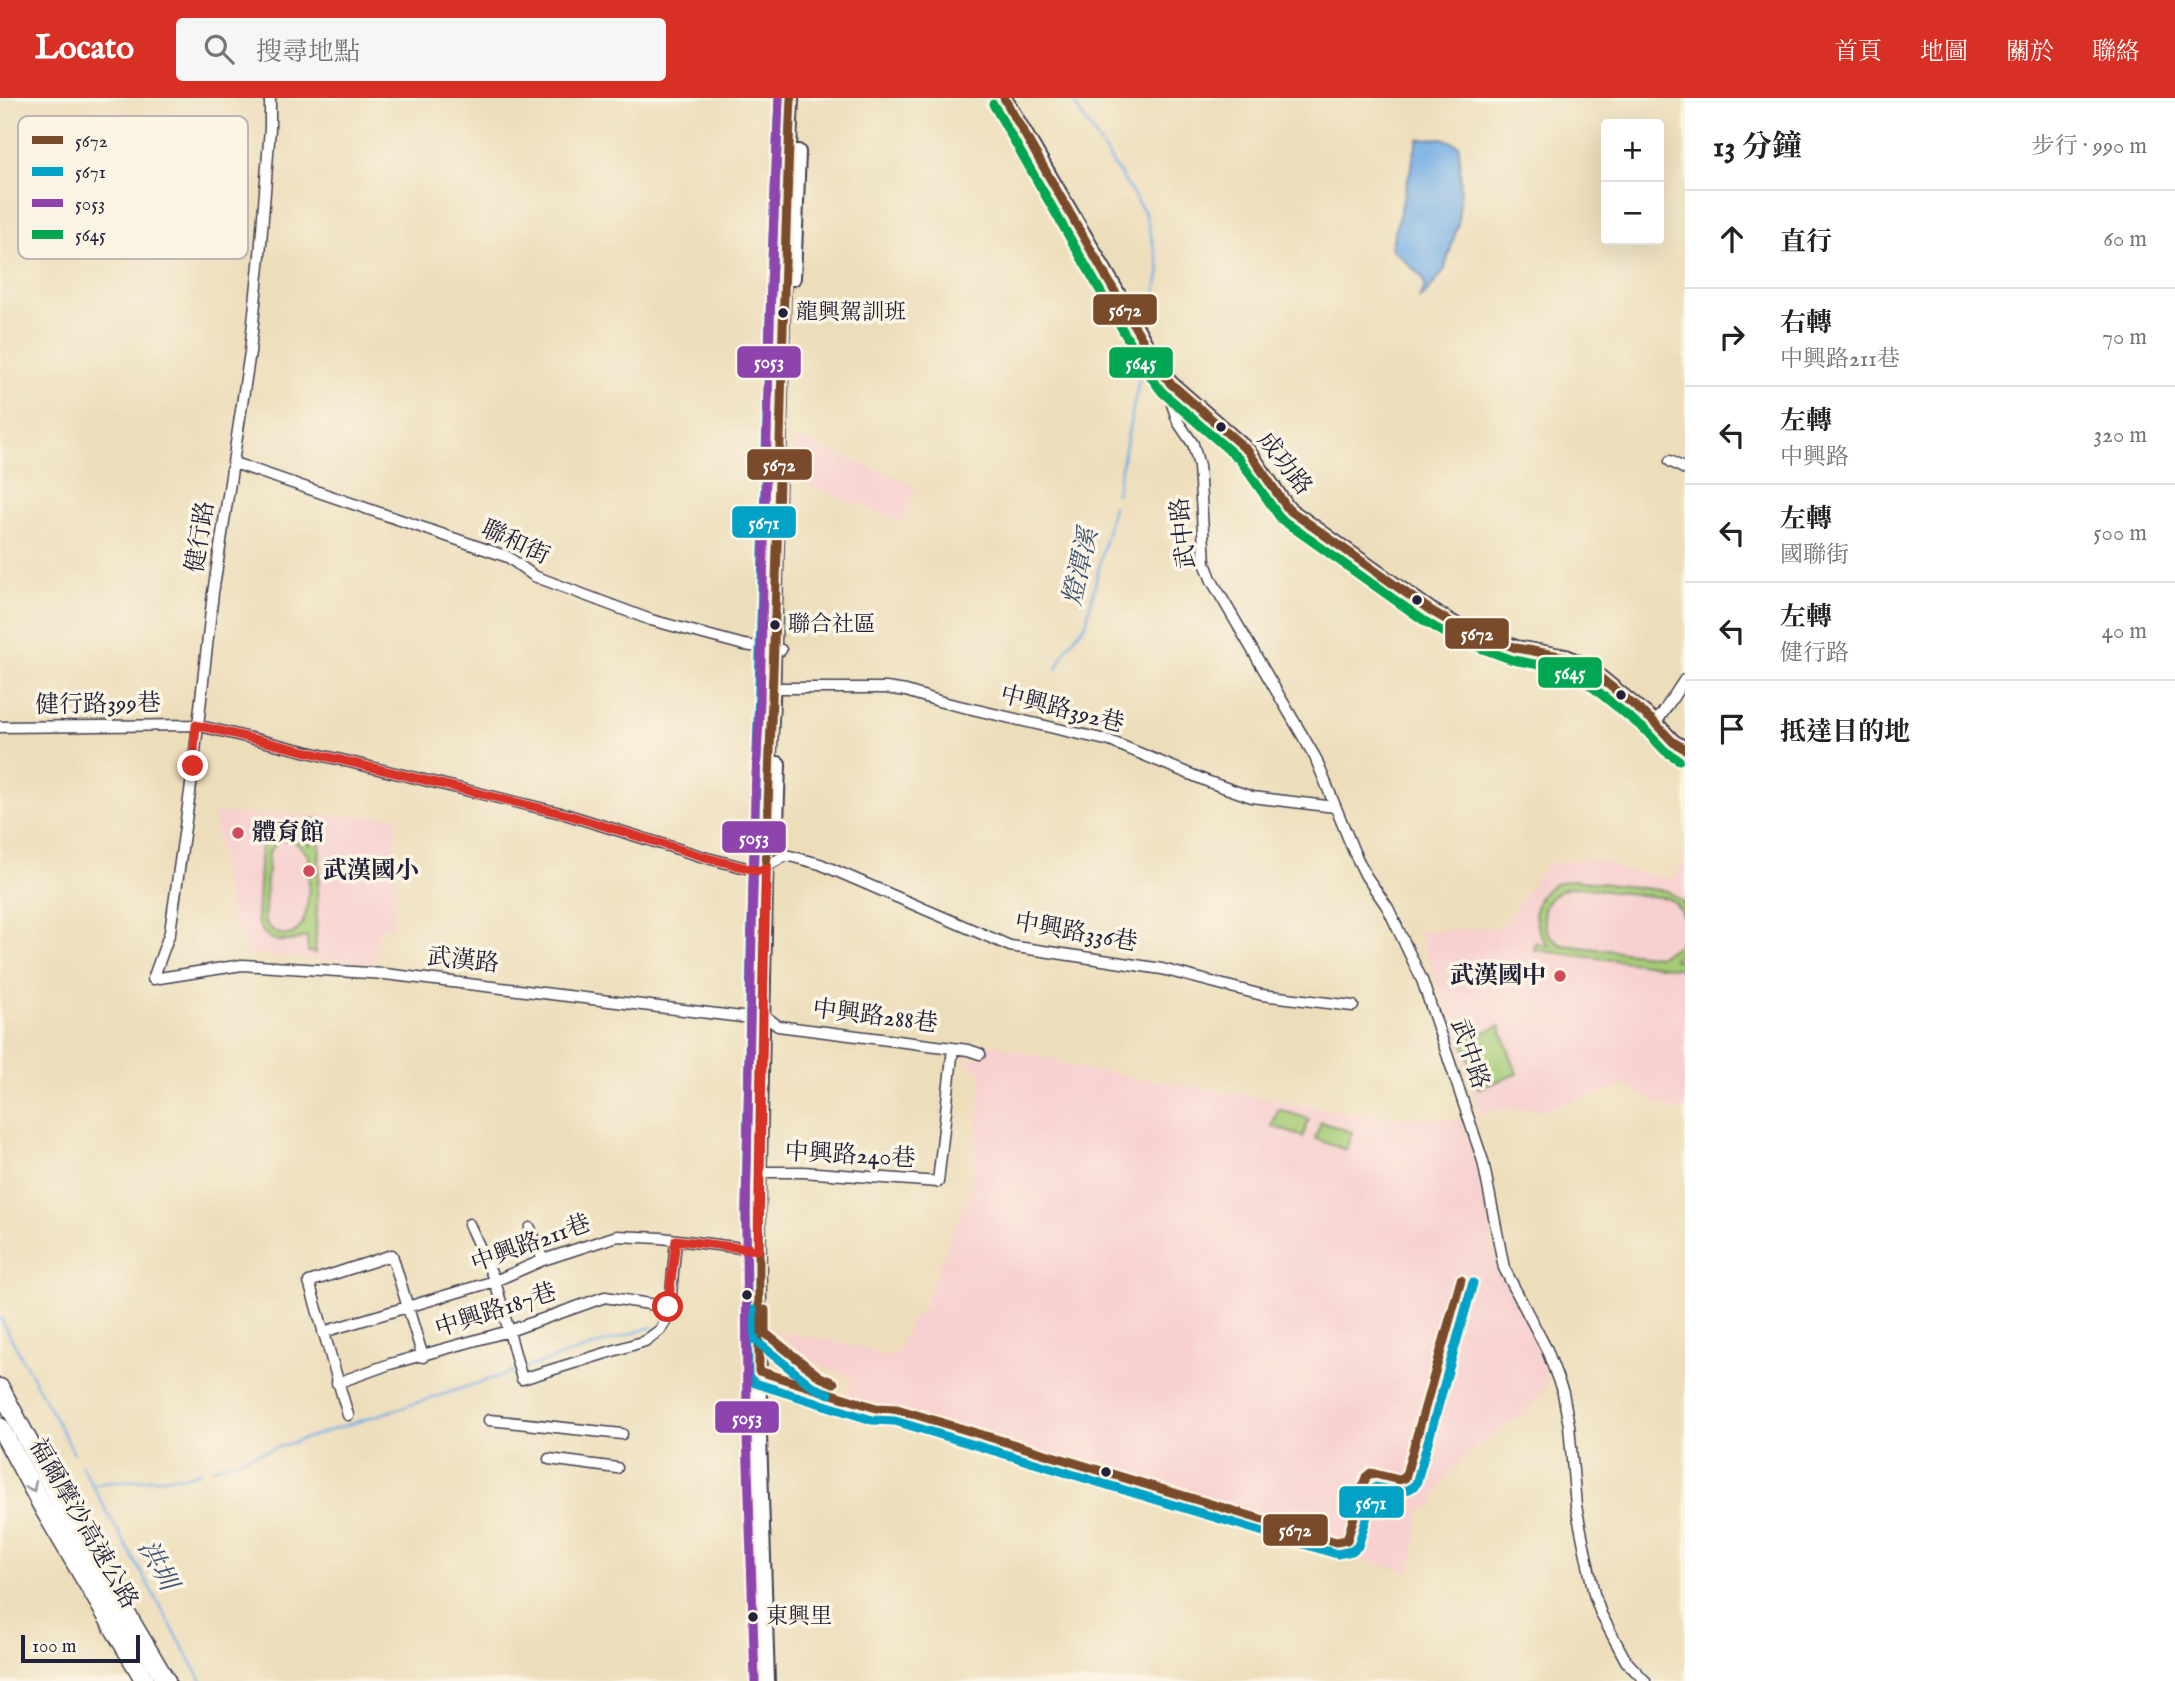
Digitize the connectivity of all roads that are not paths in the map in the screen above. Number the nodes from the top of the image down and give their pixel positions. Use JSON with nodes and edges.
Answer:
{"nodes":[{"id":1,"x":270,"y":98,"type":"edge"},
{"id":2,"x":791,"y":98,"type":"edge"},
{"id":3,"x":799,"y":98,"type":"edge"},
{"id":4,"x":1004,"y":98,"type":"edge"},
{"id":5,"x":1170,"y":383,"type":"junction"},
{"id":6,"x":1670,"y":461,"type":"dead end"},
{"id":7,"x":234,"y":463,"type":"junction"},
{"id":8,"x":1685,"y":469,"type":"edge"},
{"id":9,"x":777,"y":649,"type":"junction"},
{"id":10,"x":1685,"y":679,"type":"edge"},
{"id":11,"x":776,"y":688,"type":"junction"},
{"id":12,"x":1656,"y":723,"type":"junction"},
{"id":13,"x":196,"y":725,"type":"junction"},
{"id":14,"x":0,"y":727,"type":"edge"},
{"id":15,"x":1685,"y":749,"type":"edge"},
{"id":16,"x":1335,"y":807,"type":"junction"},
{"id":17,"x":770,"y":865,"type":"junction"},
{"id":18,"x":153,"y":979,"type":"joint"},
{"id":19,"x":1353,"y":1006,"type":"dead end"},
{"id":20,"x":766,"y":1017,"type":"junction"},
{"id":21,"x":953,"y":1048,"type":"junction"},
{"id":22,"x":980,"y":1054,"type":"dead end"},
{"id":23,"x":764,"y":1172,"type":"junction"},
{"id":24,"x":469,"y":1224,"type":"dead end"},
{"id":25,"x":530,"y":1228,"type":"dead end"},
{"id":26,"x":676,"y":1240,"type":"junction"},
{"id":27,"x":758,"y":1250,"type":"junction"},
{"id":28,"x":542,"y":1260,"type":"junction"},
{"id":29,"x":495,"y":1281,"type":"junction"},
{"id":30,"x":407,"y":1307,"type":"junction"},
{"id":31,"x":668,"y":1307,"type":"junction"},
{"id":32,"x":509,"y":1331,"type":"junction"},
{"id":33,"x":323,"y":1332,"type":"junction"},
{"id":34,"x":423,"y":1357,"type":"junction"},
{"id":35,"x":337,"y":1383,"type":"junction"},
{"id":36,"x":0,"y":1388,"type":"edge"},
{"id":37,"x":348,"y":1415,"type":"dead end"},
{"id":38,"x":489,"y":1420,"type":"dead end"},
{"id":39,"x":0,"y":1427,"type":"edge"},
{"id":40,"x":622,"y":1434,"type":"dead end"},
{"id":41,"x":550,"y":1459,"type":"dead end"},
{"id":42,"x":617,"y":1468,"type":"dead end"},
{"id":43,"x":145,"y":1681,"type":"edge"},
{"id":44,"x":166,"y":1681,"type":"edge"},
{"id":45,"x":767,"y":1681,"type":"edge"},
{"id":46,"x":776,"y":1681,"type":"edge"},
{"id":47,"x":1645,"y":1681,"type":"edge"}],
"edges":[{"from":1,"to":7,"type":"street","name":"健行路"},
{"from":2,"to":9,"type":"main road"},
{"from":3,"to":9,"type":"main road"},
{"from":4,"to":5,"type":"main road","name":"成功路"},
{"from":5,"to":12,"type":"main road","name":"成功路"},
{"from":5,"to":16,"type":"street","name":"武中路"},
{"from":6,"to":8,"type":"street"},
{"from":7,"to":9,"type":"street","name":"聯和街"},
{"from":7,"to":13,"type":"street","name":"健行路"},
{"from":9,"to":11,"type":"main road"},
{"from":10,"to":12,"type":"street"},
{"from":11,"to":16,"type":"street","name":"中興路392巷"},
{"from":11,"to":17,"type":"main road"},
{"from":12,"to":15,"type":"main road","name":"成功路"},
{"from":13,"to":14,"type":"street","name":"健行路399巷"},
{"from":13,"to":17,"type":"street","name":"健行路399巷"},
{"from":13,"to":18,"type":"street","name":"健行路"},
{"from":16,"to":47,"type":"street","name":"武中路"},
{"from":17,"to":19,"type":"street","name":"中興路336巷"},
{"from":17,"to":20,"type":"main road"},
{"from":18,"to":20,"type":"street","name":"武漢路"},
{"from":20,"to":21,"type":"street","name":"中興路288巷"},
{"from":20,"to":23,"type":"main road"},
{"from":21,"to":22,"type":"street","name":"中興路288巷"},
{"from":21,"to":23,"type":"street","name":"中興路240巷"},
{"from":23,"to":27,"type":"main road"},
{"from":23,"to":46,"type":"main road"},
{"from":24,"to":29,"type":"street"},
{"from":25,"to":28,"type":"street"},
{"from":26,"to":27,"type":"street","name":"中興路211巷"},
{"from":26,"to":28,"type":"street","name":"中興路211巷"},
{"from":26,"to":31,"type":"street"},
{"from":27,"to":45,"type":"main road"},
{"from":28,"to":29,"type":"street","name":"中興路211巷"},
{"from":29,"to":30,"type":"street","name":"中興路211巷"},
{"from":29,"to":32,"type":"street"},
{"from":30,"to":33,"type":"street","name":"中興路211巷"},
{"from":30,"to":33,"type":"street"},
{"from":30,"to":34,"type":"street"},
{"from":31,"to":32,"type":"street","name":"中興路187巷"},
{"from":31,"to":32,"type":"street"},
{"from":32,"to":34,"type":"street","name":"中興路187巷"},
{"from":33,"to":35,"type":"street"},
{"from":34,"to":35,"type":"street","name":"中興路187巷"},
{"from":35,"to":37,"type":"street"},
{"from":36,"to":44,"type":"highway","name":"福爾摩沙高速公路"},
{"from":38,"to":40,"type":"street"},
{"from":39,"to":43,"type":"highway","name":"福爾摩沙高速公路","one_way":true},
{"from":41,"to":42,"type":"street"}]}
